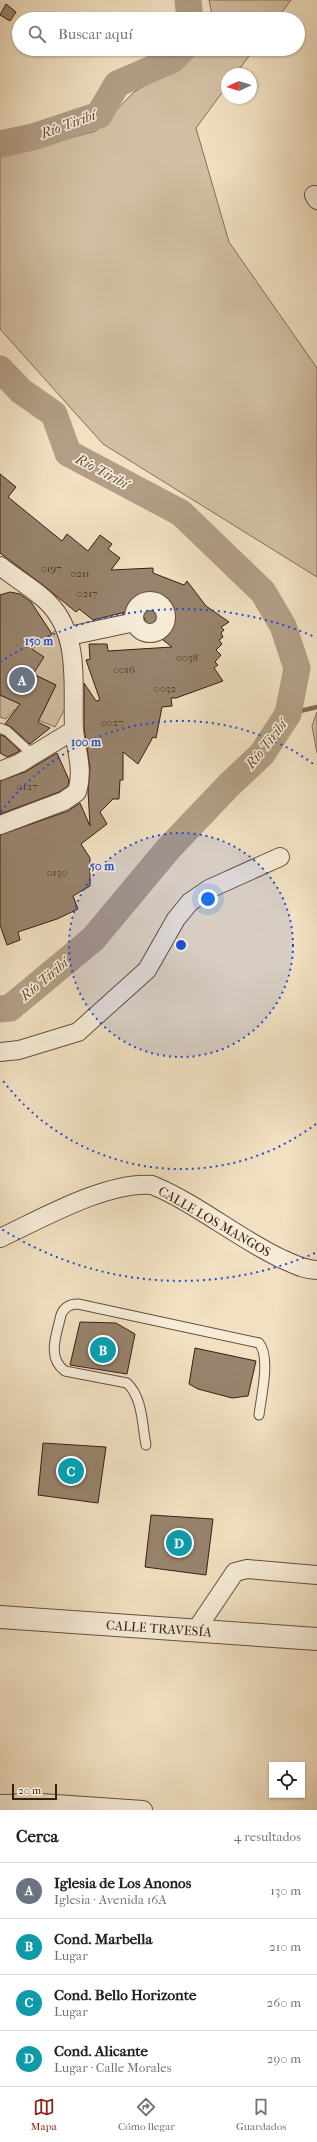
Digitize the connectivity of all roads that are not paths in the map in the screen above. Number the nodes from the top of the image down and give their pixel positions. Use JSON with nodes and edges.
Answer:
{"nodes":[{"id":1,"x":2,"y":571,"type":"edge"},
{"id":2,"x":135,"y":622,"type":"dead end"},
{"id":3,"x":69,"y":636,"type":"junction"},
{"id":4,"x":0,"y":728,"type":"edge"},
{"id":5,"x":74,"y":730,"type":"junction"},
{"id":6,"x":33,"y":756,"type":"junction"},
{"id":7,"x":0,"y":771,"type":"edge"},
{"id":8,"x":0,"y":825,"type":"edge"},
{"id":9,"x":280,"y":857,"type":"dead end"},
{"id":10,"x":0,"y":1052,"type":"edge"},
{"id":11,"x":0,"y":1238,"type":"edge"},
{"id":12,"x":317,"y":1270,"type":"edge"},
{"id":13,"x":259,"y":1415,"type":"dead end"},
{"id":14,"x":146,"y":1445,"type":"dead end"},
{"id":15,"x":317,"y":1575,"type":"edge"},
{"id":16,"x":0,"y":1617,"type":"edge"},
{"id":17,"x":196,"y":1630,"type":"junction"},
{"id":18,"x":317,"y":1639,"type":"edge"},
{"id":19,"x":0,"y":1804,"type":"edge"},
{"id":20,"x":143,"y":1810,"type":"edge"}],
"edges":[{"from":1,"to":3,"type":"street"},
{"from":2,"to":3,"type":"street"},
{"from":3,"to":5,"type":"street"},
{"from":4,"to":6,"type":"lane"},
{"from":5,"to":6,"type":"street"},
{"from":5,"to":8,"type":"street"},
{"from":6,"to":7,"type":"street"},
{"from":9,"to":10,"type":"street"},
{"from":11,"to":12,"type":"street","name":"CALLE LOS MANGOS"},
{"from":13,"to":14,"type":"lane"},
{"from":15,"to":17,"type":"street"},
{"from":16,"to":17,"type":"street","name":"CALLE TRAVESÍA"},
{"from":17,"to":18,"type":"street","name":"CALLE TRAVESÍA"},
{"from":19,"to":20,"type":"street"}]}
